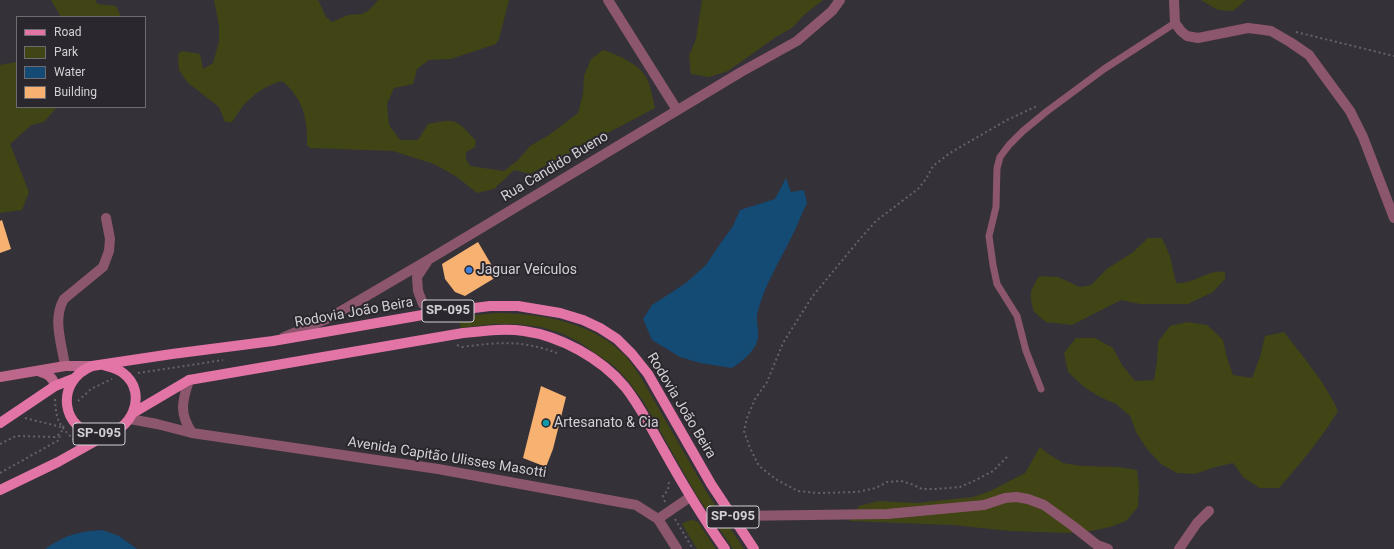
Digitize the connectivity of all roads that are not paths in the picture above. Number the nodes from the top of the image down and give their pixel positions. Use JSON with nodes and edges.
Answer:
{"nodes":[{"id":1,"x":608,"y":0,"type":"edge"},
{"id":2,"x":840,"y":0,"type":"edge"},
{"id":3,"x":1174,"y":0,"type":"edge"},
{"id":4,"x":1175,"y":22,"type":"junction"},
{"id":5,"x":677,"y":110,"type":"junction"},
{"id":6,"x":106,"y":218,"type":"dead end"},
{"id":7,"x":1394,"y":218,"type":"edge"},
{"id":8,"x":428,"y":260,"type":"junction"},
{"id":9,"x":434,"y":313,"type":"junction"},
{"id":10,"x":273,"y":341,"type":"junction"},
{"id":11,"x":103,"y":365,"type":"junction"},
{"id":12,"x":65,"y":366,"type":"junction"},
{"id":13,"x":92,"y":366,"type":"junction"},
{"id":14,"x":38,"y":371,"type":"junction"},
{"id":15,"x":0,"y":377,"type":"edge"},
{"id":16,"x":73,"y":379,"type":"junction"},
{"id":17,"x":189,"y":380,"type":"junction"},
{"id":18,"x":55,"y":386,"type":"junction"},
{"id":19,"x":1040,"y":389,"type":"dead end"},
{"id":20,"x":132,"y":416,"type":"junction"},
{"id":21,"x":0,"y":423,"type":"edge"},
{"id":22,"x":111,"y":433,"type":"junction"},
{"id":23,"x":192,"y":433,"type":"junction"},
{"id":24,"x":0,"y":490,"type":"edge"},
{"id":25,"x":690,"y":497,"type":"junction"},
{"id":26,"x":1209,"y":511,"type":"dead end"},
{"id":27,"x":732,"y":516,"type":"junction"},
{"id":28,"x":658,"y":519,"type":"junction"},
{"id":29,"x":677,"y":549,"type":"edge"},
{"id":30,"x":725,"y":549,"type":"edge"},
{"id":31,"x":754,"y":549,"type":"edge"},
{"id":32,"x":1108,"y":549,"type":"edge"},
{"id":33,"x":1179,"y":549,"type":"edge"}],
"edges":[{"from":1,"to":5,"type":"street"},
{"from":2,"to":5,"type":"street","name":"Rua Candido Bueno"},
{"from":3,"to":4,"type":"street"},
{"from":4,"to":7,"type":"street"},
{"from":4,"to":19,"type":"lane"},
{"from":5,"to":8,"type":"street","name":"Rua Candido Bueno"},
{"from":6,"to":12,"type":"street"},
{"from":8,"to":9,"type":"street"},
{"from":8,"to":10,"type":"street","name":"Rua Candido Bueno"},
{"from":9,"to":10,"type":"main road","name":"Rodovia João Beira","number":"SP-095"},
{"from":9,"to":27,"type":"main road","name":"Rodovia João Beira","number":"SP-095"},
{"from":10,"to":11,"type":"main road","name":"Rodovia João Beira","number":"SP-095"},
{"from":11,"to":13,"type":"main road","name":"Rodovia João Beira","number":"SP-095"},
{"from":11,"to":20,"type":"main road","name":"Rodovia João Beira","number":"SP-095"},
{"from":12,"to":13,"type":"main road"},
{"from":12,"to":14,"type":"main road"},
{"from":13,"to":16,"type":"main road","name":"Rodovia João Beira","number":"SP-095"},
{"from":14,"to":15,"type":"main road"},
{"from":14,"to":18,"type":"main road"},
{"from":16,"to":18,"type":"main road","name":"Rodovia João Beira","number":"SP-095"},
{"from":16,"to":22,"type":"main road","number":"SP-095"},
{"from":17,"to":20,"type":"main road","number":"SP-095"},
{"from":17,"to":23,"type":"street"},
{"from":17,"to":25,"type":"main road","number":"SP-095"},
{"from":18,"to":21,"type":"main road","name":"Rodovia João Beira","number":"SP-095"},
{"from":20,"to":22,"type":"main road","number":"SP-095"},
{"from":20,"to":23,"type":"street","name":"Avenida Capitão Ulisses Masotti"},
{"from":22,"to":24,"type":"main road","number":"SP-095"},
{"from":23,"to":28,"type":"street","name":"Avenida Capitão Ulisses Masotti"},
{"from":25,"to":28,"type":"street"},
{"from":25,"to":30,"type":"main road","number":"SP-095"},
{"from":26,"to":33,"type":"street"},
{"from":27,"to":31,"type":"main road","name":"Rodovia João Beira","number":"SP-095"},
{"from":27,"to":32,"type":"street"},
{"from":28,"to":29,"type":"street","name":"Avenida Capitão Ulisses Masotti"}]}
